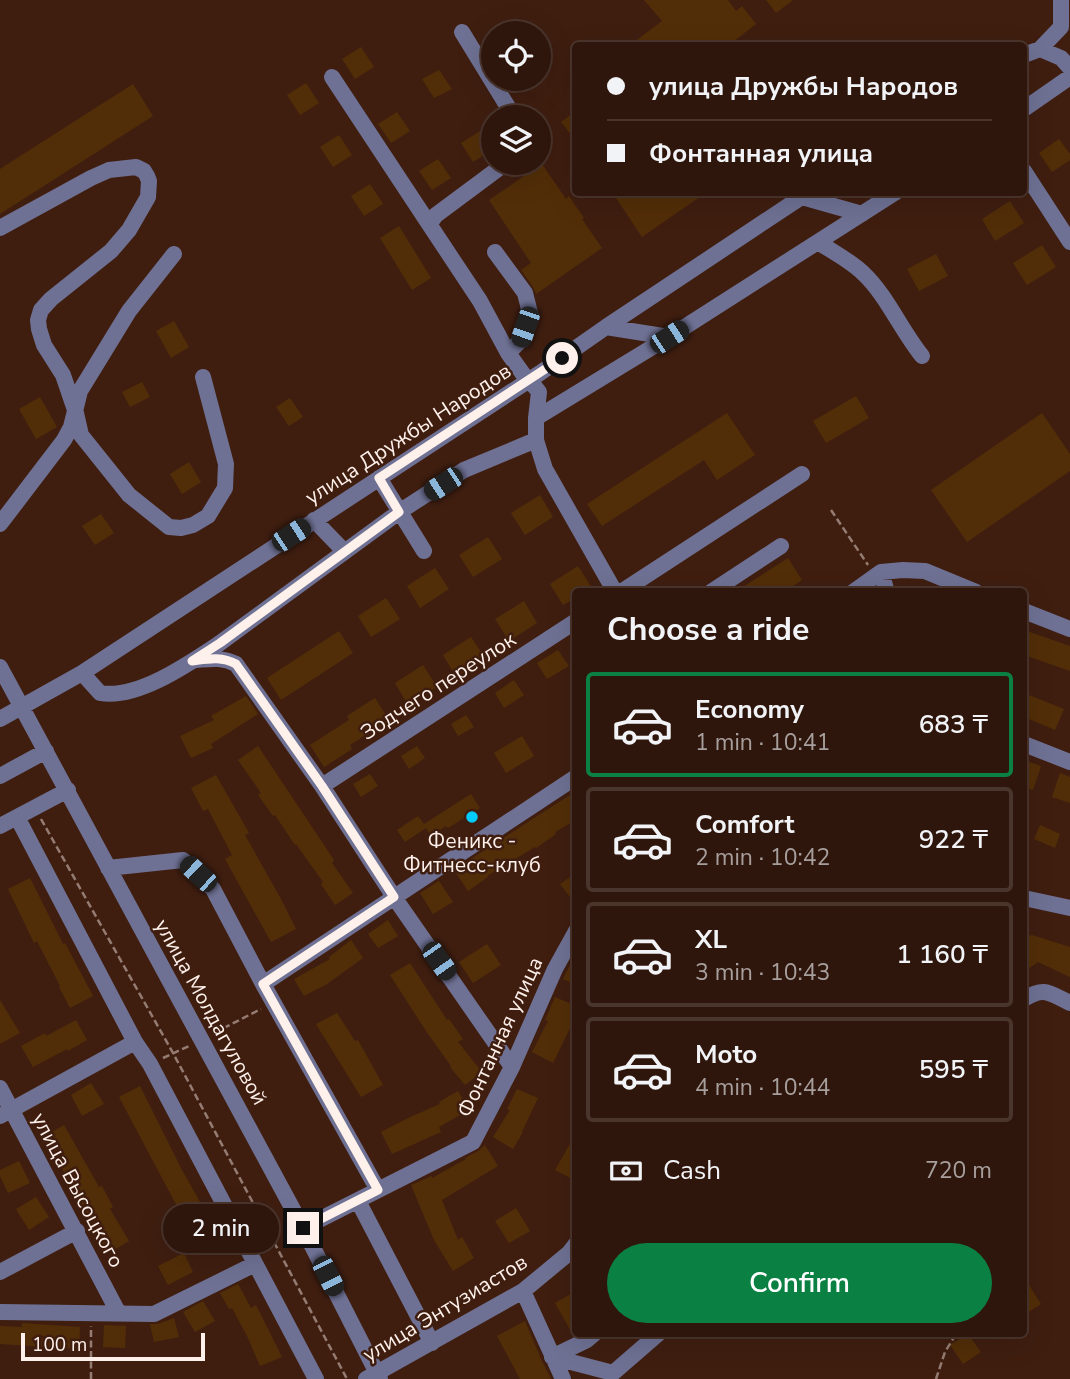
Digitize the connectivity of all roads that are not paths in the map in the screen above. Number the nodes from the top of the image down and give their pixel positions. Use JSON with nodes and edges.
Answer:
{"nodes":[{"id":1,"x":1061,"y":0,"type":"edge"},
{"id":2,"x":463,"y":32,"type":"dead end"},
{"id":3,"x":1040,"y":49,"type":"junction"},
{"id":4,"x":1027,"y":54,"type":"edge"},
{"id":5,"x":1070,"y":68,"type":"edge"},
{"id":6,"x":332,"y":77,"type":"dead end"},
{"id":7,"x":1070,"y":77,"type":"edge"},
{"id":8,"x":507,"y":105,"type":"edge"},
{"id":9,"x":1027,"y":107,"type":"edge"},
{"id":10,"x":490,"y":175,"type":"edge"},
{"id":11,"x":1027,"y":175,"type":"edge"},
{"id":12,"x":804,"y":196,"type":"edge"},
{"id":13,"x":809,"y":196,"type":"edge"},
{"id":14,"x":889,"y":196,"type":"edge"},
{"id":15,"x":862,"y":214,"type":"junction"},
{"id":16,"x":429,"y":224,"type":"junction"},
{"id":17,"x":0,"y":228,"type":"edge"},
{"id":18,"x":818,"y":242,"type":"junction"},
{"id":19,"x":1070,"y":242,"type":"edge"},
{"id":20,"x":495,"y":252,"type":"dead end"},
{"id":21,"x":174,"y":254,"type":"dead end"},
{"id":22,"x":606,"y":327,"type":"junction"},
{"id":23,"x":669,"y":337,"type":"junction"},
{"id":24,"x":508,"y":353,"type":"junction"},
{"id":25,"x":922,"y":356,"type":"dead end"},
{"id":26,"x":203,"y":377,"type":"dead end"},
{"id":27,"x":528,"y":381,"type":"junction"},
{"id":28,"x":76,"y":413,"type":"junction"},
{"id":29,"x":536,"y":418,"type":"junction"},
{"id":30,"x":536,"y":440,"type":"junction"},
{"id":31,"x":802,"y":474,"type":"dead end"},
{"id":32,"x":379,"y":478,"type":"junction"},
{"id":33,"x":399,"y":512,"type":"junction"},
{"id":34,"x":314,"y":520,"type":"junction"},
{"id":35,"x":0,"y":524,"type":"edge"},
{"id":36,"x":781,"y":546,"type":"dead end"},
{"id":37,"x":344,"y":551,"type":"junction"},
{"id":38,"x":424,"y":551,"type":"dead end"},
{"id":39,"x":878,"y":575,"type":"junction"},
{"id":40,"x":613,"y":588,"type":"edge"},
{"id":41,"x":627,"y":588,"type":"edge"},
{"id":42,"x":717,"y":588,"type":"edge"},
{"id":43,"x":859,"y":588,"type":"edge"},
{"id":44,"x":885,"y":588,"type":"edge"},
{"id":45,"x":966,"y":588,"type":"edge"},
{"id":46,"x":1027,"y":612,"type":"edge"},
{"id":47,"x":572,"y":624,"type":"edge"},
{"id":48,"x":1070,"y":629,"type":"edge"},
{"id":49,"x":192,"y":661,"type":"junction"},
{"id":50,"x":0,"y":667,"type":"edge"},
{"id":51,"x":82,"y":673,"type":"junction"},
{"id":52,"x":22,"y":707,"type":"junction"},
{"id":53,"x":0,"y":719,"type":"edge"},
{"id":54,"x":1027,"y":745,"type":"edge"},
{"id":55,"x":46,"y":751,"type":"junction"},
{"id":56,"x":1070,"y":762,"type":"edge"},
{"id":57,"x":0,"y":776,"type":"edge"},
{"id":58,"x":572,"y":780,"type":"edge"},
{"id":59,"x":322,"y":786,"type":"junction"},
{"id":60,"x":68,"y":790,"type":"junction"},
{"id":61,"x":17,"y":817,"type":"junction"},
{"id":62,"x":0,"y":826,"type":"edge"},
{"id":63,"x":108,"y":868,"type":"junction"},
{"id":64,"x":394,"y":897,"type":"junction"},
{"id":65,"x":1027,"y":899,"type":"edge"},
{"id":66,"x":1070,"y":908,"type":"edge"},
{"id":67,"x":572,"y":938,"type":"edge"},
{"id":68,"x":263,"y":984,"type":"junction"},
{"id":69,"x":1027,"y":997,"type":"edge"},
{"id":70,"x":1070,"y":1003,"type":"edge"},
{"id":71,"x":135,"y":1042,"type":"junction"},
{"id":72,"x":512,"y":1067,"type":"junction"},
{"id":73,"x":0,"y":1088,"type":"edge"},
{"id":74,"x":6,"y":1113,"type":"edge"},
{"id":75,"x":378,"y":1190,"type":"junction"},
{"id":76,"x":358,"y":1201,"type":"junction"},
{"id":77,"x":303,"y":1228,"type":"junction"},
{"id":78,"x":77,"y":1231,"type":"junction"},
{"id":79,"x":572,"y":1249,"type":"edge"},
{"id":80,"x":255,"y":1264,"type":"junction"},
{"id":81,"x":0,"y":1272,"type":"edge"},
{"id":82,"x":523,"y":1291,"type":"junction"},
{"id":83,"x":0,"y":1312,"type":"edge"},
{"id":84,"x":118,"y":1312,"type":"junction"},
{"id":85,"x":590,"y":1337,"type":"edge"},
{"id":86,"x":655,"y":1337,"type":"edge"},
{"id":87,"x":432,"y":1343,"type":"junction"},
{"id":88,"x":552,"y":1357,"type":"junction"},
{"id":89,"x":374,"y":1377,"type":"edge"},
{"id":90,"x":316,"y":1379,"type":"edge"},
{"id":91,"x":563,"y":1379,"type":"edge"}],
"edges":[{"from":1,"to":3,"type":"street"},
{"from":2,"to":8,"type":"street"},
{"from":3,"to":4,"type":"street"},
{"from":3,"to":5,"type":"street"},
{"from":6,"to":16,"type":"street"},
{"from":7,"to":9,"type":"street"},
{"from":10,"to":16,"type":"street"},
{"from":11,"to":19,"type":"street"},
{"from":12,"to":22,"type":"street","name":"улица Дружбы Народов"},
{"from":13,"to":15,"type":"street"},
{"from":14,"to":15,"type":"street"},
{"from":15,"to":18,"type":"street"},
{"from":16,"to":24,"type":"street"},
{"from":17,"to":28,"type":"street"},
{"from":18,"to":23,"type":"street"},
{"from":18,"to":25,"type":"street"},
{"from":20,"to":24,"type":"street"},
{"from":21,"to":28,"type":"street"},
{"from":22,"to":23,"type":"street"},
{"from":22,"to":27,"type":"street","name":"улица Дружбы Народов"},
{"from":23,"to":29,"type":"street"},
{"from":24,"to":27,"type":"street"},
{"from":26,"to":28,"type":"street"},
{"from":27,"to":29,"type":"street"},
{"from":27,"to":32,"type":"street","name":"улица Дружбы Народов"},
{"from":28,"to":35,"type":"street"},
{"from":29,"to":30,"type":"street"},
{"from":30,"to":33,"type":"street"},
{"from":30,"to":40,"type":"street"},
{"from":31,"to":41,"type":"street"},
{"from":32,"to":33,"type":"street"},
{"from":32,"to":34,"type":"street","name":"улица Дружбы Народов"},
{"from":33,"to":37,"type":"street"},
{"from":33,"to":38,"type":"street"},
{"from":34,"to":37,"type":"street"},
{"from":34,"to":51,"type":"street","name":"улица Дружбы Народов"},
{"from":36,"to":42,"type":"street"},
{"from":37,"to":49,"type":"street"},
{"from":39,"to":43,"type":"street"},
{"from":39,"to":44,"type":"street"},
{"from":39,"to":45,"type":"street"},
{"from":46,"to":48,"type":"street"},
{"from":47,"to":59,"type":"street","name":"Зодчего переулок"},
{"from":49,"to":51,"type":"street"},
{"from":49,"to":59,"type":"street"},
{"from":50,"to":52,"type":"street","name":"улица Молдагуловой"},
{"from":51,"to":52,"type":"street","name":"улица Дружбы Народов"},
{"from":52,"to":53,"type":"street","name":"улица Дружбы Народов"},
{"from":52,"to":55,"type":"street","name":"улица Молдагуловой"},
{"from":54,"to":56,"type":"street"},
{"from":55,"to":57,"type":"street"},
{"from":55,"to":60,"type":"street","name":"улица Молдагуловой"},
{"from":58,"to":64,"type":"street"},
{"from":59,"to":64,"type":"street"},
{"from":60,"to":61,"type":"street"},
{"from":60,"to":63,"type":"street","name":"улица Молдагуловой"},
{"from":61,"to":62,"type":"street"},
{"from":61,"to":71,"type":"street"},
{"from":63,"to":68,"type":"street"},
{"from":63,"to":77,"type":"street","name":"улица Молдагуловой"},
{"from":64,"to":68,"type":"street"},
{"from":64,"to":72,"type":"street"},
{"from":65,"to":66,"type":"street"},
{"from":67,"to":72,"type":"street","name":"Фонтанная улица"},
{"from":68,"to":75,"type":"street"},
{"from":69,"to":70,"type":"street"},
{"from":71,"to":74,"type":"street"},
{"from":71,"to":80,"type":"street"},
{"from":72,"to":75,"type":"street","name":"Фонтанная улица"},
{"from":73,"to":74,"type":"street","name":"улица Высоцкого"},
{"from":74,"to":78,"type":"street","name":"улица Высоцкого"},
{"from":75,"to":76,"type":"street","name":"Фонтанная улица"},
{"from":76,"to":77,"type":"street","name":"Фонтанная улица"},
{"from":76,"to":87,"type":"street"},
{"from":77,"to":89,"type":"street","name":"улица Молдагуловой"},
{"from":78,"to":81,"type":"street"},
{"from":78,"to":84,"type":"street","name":"улица Высоцкого"},
{"from":79,"to":82,"type":"street","name":"улица Энтузиастов"},
{"from":80,"to":84,"type":"street"},
{"from":80,"to":90,"type":"street"},
{"from":82,"to":87,"type":"street","name":"улица Энтузиастов"},
{"from":82,"to":88,"type":"street"},
{"from":83,"to":84,"type":"street"},
{"from":85,"to":88,"type":"street"},
{"from":86,"to":88,"type":"street"},
{"from":87,"to":89,"type":"street","name":"улица Энтузиастов"},
{"from":88,"to":91,"type":"street"}]}
